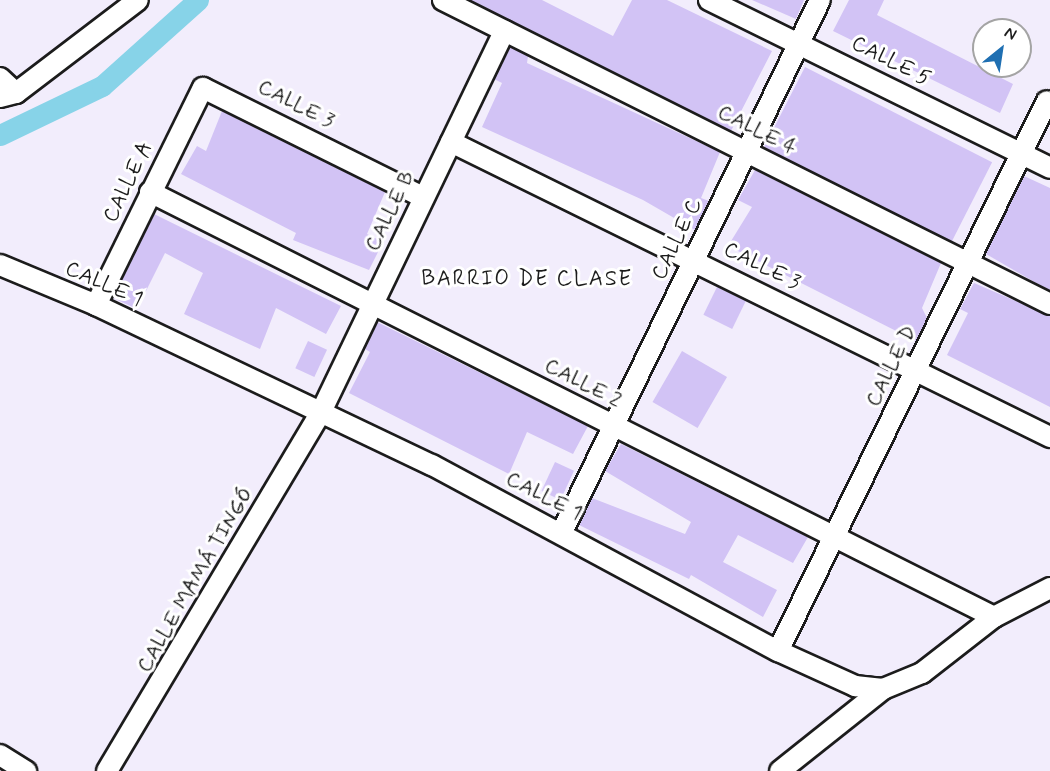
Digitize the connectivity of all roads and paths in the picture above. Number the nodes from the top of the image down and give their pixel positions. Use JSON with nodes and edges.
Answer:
{"nodes":[{"id":1,"x":138,"y":0,"type":"edge"},
{"id":2,"x":443,"y":0,"type":"edge"},
{"id":3,"x":709,"y":0,"type":"edge"},
{"id":4,"x":820,"y":0,"type":"edge"},
{"id":5,"x":504,"y":31,"type":"junction"},
{"id":6,"x":800,"y":42,"type":"junction"},
{"id":7,"x":0,"y":78,"type":"edge"},
{"id":8,"x":211,"y":88,"type":"joint"},
{"id":9,"x":8,"y":95,"type":"edge"},
{"id":10,"x":1047,"y":102,"type":"dead end"},
{"id":11,"x":451,"y":142,"type":"junction"},
{"id":12,"x":747,"y":152,"type":"junction"},
{"id":13,"x":1022,"y":154,"type":"junction"},
{"id":14,"x":1050,"y":168,"type":"edge"},
{"id":15,"x":150,"y":192,"type":"junction"},
{"id":16,"x":423,"y":197,"type":"junction"},
{"id":17,"x":694,"y":260,"type":"junction"},
{"id":18,"x":968,"y":263,"type":"junction"},
{"id":19,"x":0,"y":265,"type":"edge"},
{"id":20,"x":1050,"y":304,"type":"edge"},
{"id":21,"x":96,"y":305,"type":"junction"},
{"id":22,"x":372,"y":305,"type":"junction"},
{"id":23,"x":917,"y":368,"type":"junction"},
{"id":24,"x":321,"y":412,"type":"junction"},
{"id":25,"x":613,"y":425,"type":"junction"},
{"id":26,"x":1050,"y":437,"type":"edge"},
{"id":27,"x":562,"y":532,"type":"junction"},
{"id":28,"x":834,"y":536,"type":"junction"},
{"id":29,"x":1050,"y":588,"type":"edge"},
{"id":30,"x":994,"y":617,"type":"junction"},
{"id":31,"x":778,"y":651,"type":"junction"},
{"id":32,"x":883,"y":689,"type":"junction"},
{"id":33,"x":0,"y":755,"type":"edge"},
{"id":34,"x":26,"y":771,"type":"edge"},
{"id":35,"x":107,"y":771,"type":"edge"},
{"id":36,"x":780,"y":771,"type":"edge"}],
"edges":[{"from":1,"to":9,"type":"street"},
{"from":2,"to":5,"type":"street","name":"CALLE 4"},
{"from":3,"to":6,"type":"street","name":"CALLE 5"},
{"from":4,"to":6,"type":"street","name":"CALLE C"},
{"from":5,"to":11,"type":"street","name":"CALLE B"},
{"from":5,"to":12,"type":"street","name":"CALLE 4"},
{"from":6,"to":12,"type":"street","name":"CALLE C"},
{"from":6,"to":13,"type":"street","name":"CALLE 5"},
{"from":7,"to":9,"type":"street"},
{"from":8,"to":15,"type":"street","name":"CALLE A"},
{"from":8,"to":16,"type":"street","name":"CALLE 3"},
{"from":10,"to":13,"type":"street","name":"CALLE D"},
{"from":11,"to":16,"type":"street","name":"CALLE B"},
{"from":11,"to":17,"type":"street","name":"CALLE 3"},
{"from":12,"to":17,"type":"street","name":"CALLE C"},
{"from":12,"to":18,"type":"street","name":"CALLE 4"},
{"from":13,"to":14,"type":"street","name":"CALLE 5"},
{"from":13,"to":18,"type":"street","name":"CALLE D"},
{"from":15,"to":21,"type":"street","name":"CALLE A"},
{"from":15,"to":22,"type":"street","name":"CALLE 2"},
{"from":16,"to":22,"type":"street","name":"CALLE B"},
{"from":17,"to":23,"type":"street","name":"CALLE 3"},
{"from":17,"to":25,"type":"street","name":"CALLE C"},
{"from":18,"to":20,"type":"street","name":"CALLE 4"},
{"from":18,"to":23,"type":"street","name":"CALLE D"},
{"from":19,"to":21,"type":"street","name":"CALLE 1"},
{"from":21,"to":24,"type":"street","name":"CALLE 1"},
{"from":22,"to":24,"type":"street","name":"CALLE B"},
{"from":22,"to":25,"type":"street","name":"CALLE 2"},
{"from":23,"to":26,"type":"street","name":"CALLE 3"},
{"from":23,"to":28,"type":"street","name":"CALLE D"},
{"from":24,"to":27,"type":"street","name":"CALLE 1"},
{"from":24,"to":35,"type":"street","name":"CALLE MAMÁ TINGÓ"},
{"from":25,"to":27,"type":"street","name":"CALLE C"},
{"from":25,"to":28,"type":"street","name":"CALLE 2"},
{"from":27,"to":31,"type":"street","name":"CALLE 1"},
{"from":28,"to":30,"type":"street","name":"CALLE 2"},
{"from":28,"to":31,"type":"street","name":"CALLE D"},
{"from":29,"to":30,"type":"street","name":"CALLE 1"},
{"from":30,"to":32,"type":"street","name":"CALLE 1"},
{"from":31,"to":32,"type":"street","name":"CALLE 1"},
{"from":32,"to":36,"type":"street"},
{"from":33,"to":34,"type":"street"}]}
